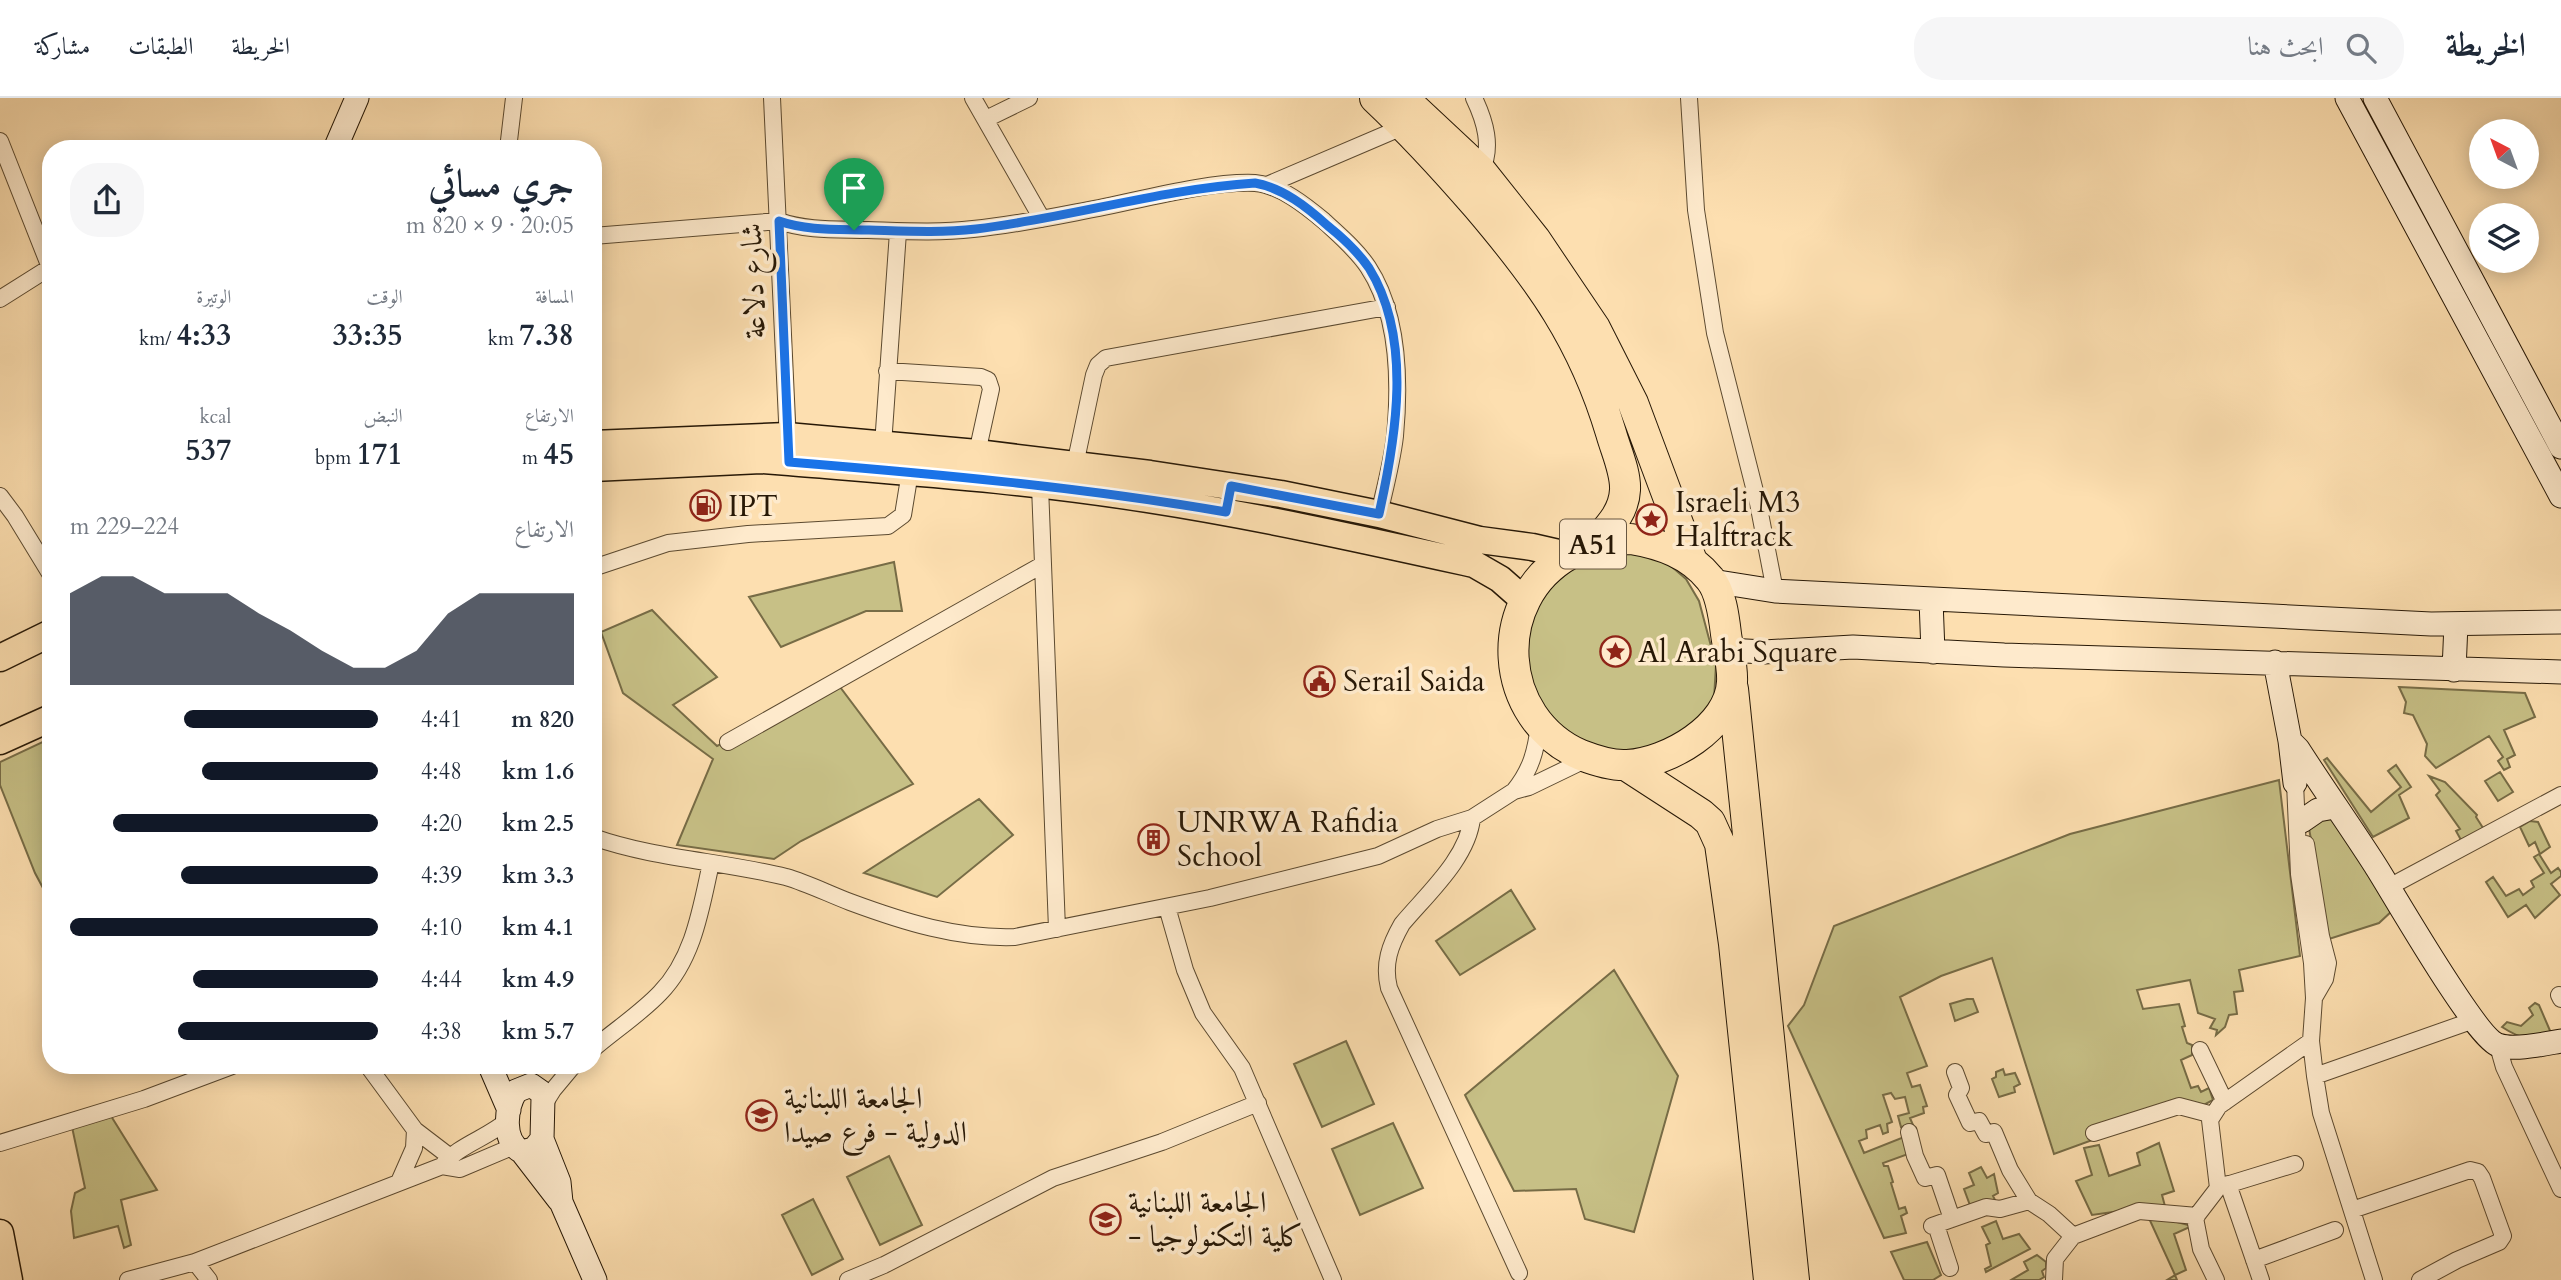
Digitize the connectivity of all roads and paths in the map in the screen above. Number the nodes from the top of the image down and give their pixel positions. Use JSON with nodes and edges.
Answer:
{"nodes":[{"id":1,"x":357,"y":98,"type":"edge"},
{"id":2,"x":514,"y":98,"type":"edge"},
{"id":3,"x":772,"y":98,"type":"edge"},
{"id":4,"x":973,"y":98,"type":"edge"},
{"id":5,"x":1029,"y":98,"type":"edge"},
{"id":6,"x":1375,"y":98,"type":"edge"},
{"id":7,"x":1474,"y":98,"type":"edge"},
{"id":8,"x":1689,"y":98,"type":"edge"},
{"id":9,"x":2347,"y":98,"type":"edge"},
{"id":10,"x":2375,"y":98,"type":"edge"},
{"id":11,"x":1404,"y":112,"type":"edge"},
{"id":12,"x":986,"y":119,"type":"junction"},
{"id":13,"x":339,"y":140,"type":"edge"},
{"id":14,"x":509,"y":140,"type":"edge"},
{"id":15,"x":0,"y":141,"type":"edge"},
{"id":16,"x":1481,"y":171,"type":"junction"},
{"id":17,"x":1266,"y":185,"type":"junction"},
{"id":18,"x":1042,"y":219,"type":"junction"},
{"id":19,"x":779,"y":221,"type":"junction"},
{"id":20,"x":898,"y":232,"type":"junction"},
{"id":21,"x":602,"y":235,"type":"edge"},
{"id":22,"x":42,"y":249,"type":"edge"},
{"id":23,"x":42,"y":274,"type":"edge"},
{"id":24,"x":0,"y":299,"type":"edge"},
{"id":25,"x":1387,"y":307,"type":"junction"},
{"id":26,"x":887,"y":371,"type":"junction"},
{"id":27,"x":602,"y":444,"type":"edge"},
{"id":28,"x":883,"y":445,"type":"junction"},
{"id":29,"x":2561,"y":447,"type":"edge"},
{"id":30,"x":788,"y":449,"type":"junction"},
{"id":31,"x":977,"y":453,"type":"junction"},
{"id":32,"x":1075,"y":465,"type":"junction"},
{"id":33,"x":602,"y":468,"type":"edge"},
{"id":34,"x":911,"y":472,"type":"junction"},
{"id":35,"x":1040,"y":486,"type":"junction"},
{"id":36,"x":1231,"y":486,"type":"junction"},
{"id":37,"x":1665,"y":487,"type":"junction"},
{"id":38,"x":1625,"y":489,"type":"junction"},
{"id":39,"x":0,"y":496,"type":"edge"},
{"id":40,"x":2561,"y":496,"type":"edge"},
{"id":41,"x":1226,"y":512,"type":"junction"},
{"id":42,"x":1379,"y":514,"type":"junction"},
{"id":43,"x":1580,"y":550,"type":"junction"},
{"id":44,"x":42,"y":560,"type":"edge"},
{"id":45,"x":602,"y":565,"type":"edge"},
{"id":46,"x":1042,"y":565,"type":"junction"},
{"id":47,"x":1702,"y":571,"type":"junction"},
{"id":48,"x":1775,"y":591,"type":"junction"},
{"id":49,"x":1931,"y":600,"type":"junction"},
{"id":50,"x":1525,"y":601,"type":"junction"},
{"id":51,"x":2561,"y":622,"type":"edge"},
{"id":52,"x":2456,"y":624,"type":"junction"},
{"id":53,"x":42,"y":638,"type":"edge"},
{"id":54,"x":1728,"y":650,"type":"junction"},
{"id":55,"x":1933,"y":652,"type":"junction"},
{"id":56,"x":0,"y":658,"type":"edge"},
{"id":57,"x":2275,"y":662,"type":"junction"},
{"id":58,"x":2454,"y":670,"type":"junction"},
{"id":59,"x":2561,"y":672,"type":"edge"},
{"id":60,"x":1732,"y":683,"type":"junction"},
{"id":61,"x":42,"y":722,"type":"edge"},
{"id":62,"x":1539,"y":725,"type":"junction"},
{"id":63,"x":0,"y":741,"type":"edge"},
{"id":64,"x":2290,"y":741,"type":"junction"},
{"id":65,"x":728,"y":742,"type":"dead end"},
{"id":66,"x":1589,"y":758,"type":"junction"},
{"id":67,"x":1627,"y":766,"type":"junction"},
{"id":68,"x":2295,"y":783,"type":"junction"},
{"id":69,"x":1514,"y":791,"type":"junction"},
{"id":70,"x":2561,"y":795,"type":"edge"},
{"id":71,"x":2334,"y":807,"type":"junction"},
{"id":72,"x":1472,"y":818,"type":"junction"},
{"id":73,"x":2302,"y":821,"type":"junction"},
{"id":74,"x":602,"y":840,"type":"edge"},
{"id":75,"x":712,"y":863,"type":"junction"},
{"id":76,"x":2389,"y":887,"type":"junction"},
{"id":77,"x":1167,"y":907,"type":"junction"},
{"id":78,"x":1057,"y":929,"type":"junction"},
{"id":79,"x":2314,"y":998,"type":"junction"},
{"id":80,"x":2474,"y":1020,"type":"junction"},
{"id":81,"x":2311,"y":1041,"type":"junction"},
{"id":82,"x":2561,"y":1041,"type":"edge"},
{"id":83,"x":602,"y":1042,"type":"edge"},
{"id":84,"x":2498,"y":1045,"type":"junction"},
{"id":85,"x":2200,"y":1050,"type":"dead end"},
{"id":86,"x":1955,"y":1072,"type":"dead end"},
{"id":87,"x":211,"y":1074,"type":"edge"},
{"id":88,"x":374,"y":1074,"type":"edge"},
{"id":89,"x":492,"y":1074,"type":"edge"},
{"id":90,"x":510,"y":1074,"type":"edge"},
{"id":91,"x":555,"y":1074,"type":"edge"},
{"id":92,"x":567,"y":1074,"type":"edge"},
{"id":93,"x":2315,"y":1076,"type":"junction"},
{"id":94,"x":527,"y":1086,"type":"junction"},
{"id":95,"x":2225,"y":1102,"type":"junction"},
{"id":96,"x":1258,"y":1103,"type":"junction"},
{"id":97,"x":543,"y":1106,"type":"junction"},
{"id":98,"x":509,"y":1115,"type":"junction"},
{"id":99,"x":2213,"y":1115,"type":"junction"},
{"id":100,"x":415,"y":1130,"type":"junction"},
{"id":101,"x":1909,"y":1132,"type":"dead end"},
{"id":102,"x":2094,"y":1133,"type":"dead end"},
{"id":103,"x":542,"y":1139,"type":"junction"},
{"id":104,"x":0,"y":1143,"type":"edge"},
{"id":105,"x":518,"y":1149,"type":"junction"},
{"id":106,"x":446,"y":1161,"type":"junction"},
{"id":107,"x":2295,"y":1164,"type":"dead end"},
{"id":108,"x":399,"y":1182,"type":"junction"},
{"id":109,"x":2223,"y":1186,"type":"junction"},
{"id":110,"x":2561,"y":1189,"type":"edge"},
{"id":111,"x":2029,"y":1201,"type":"junction"},
{"id":112,"x":561,"y":1202,"type":"junction"},
{"id":113,"x":2351,"y":1210,"type":"junction"},
{"id":114,"x":2197,"y":1216,"type":"junction"},
{"id":115,"x":1940,"y":1223,"type":"junction"},
{"id":116,"x":2335,"y":1230,"type":"dead end"},
{"id":117,"x":0,"y":1233,"type":"edge"},
{"id":118,"x":2073,"y":1236,"type":"junction"},
{"id":119,"x":2254,"y":1260,"type":"junction"},
{"id":120,"x":195,"y":1262,"type":"junction"},
{"id":121,"x":1950,"y":1268,"type":"dead end"},
{"id":122,"x":1519,"y":1273,"type":"dead end"},
{"id":123,"x":9,"y":1280,"type":"edge"},
{"id":124,"x":128,"y":1280,"type":"edge"},
{"id":125,"x":209,"y":1280,"type":"edge"},
{"id":126,"x":595,"y":1280,"type":"edge"},
{"id":127,"x":848,"y":1280,"type":"edge"},
{"id":128,"x":1333,"y":1280,"type":"edge"},
{"id":129,"x":1769,"y":1280,"type":"edge"},
{"id":130,"x":1794,"y":1280,"type":"edge"},
{"id":131,"x":2054,"y":1280,"type":"edge"},
{"id":132,"x":2216,"y":1280,"type":"edge"},
{"id":133,"x":2261,"y":1280,"type":"edge"},
{"id":134,"x":2374,"y":1280,"type":"edge"},
{"id":135,"x":2420,"y":1280,"type":"edge"}],
"edges":[{"from":1,"to":13,"type":"main road"},
{"from":2,"to":14,"type":"street"},
{"from":3,"to":19,"type":"street","name":"شارع دلاعة"},
{"from":4,"to":12,"type":"street"},
{"from":5,"to":12,"type":"street"},
{"from":6,"to":11,"type":"highway","number":"A51"},
{"from":7,"to":16,"type":"street"},
{"from":8,"to":48,"type":"street"},
{"from":9,"to":40,"type":"main road"},
{"from":10,"to":29,"type":"main road"},
{"from":11,"to":16,"type":"highway","number":"A51"},
{"from":11,"to":17,"type":"street"},
{"from":11,"to":38,"type":"highway","number":"A51"},
{"from":12,"to":18,"type":"street"},
{"from":15,"to":22,"type":"street"},
{"from":16,"to":37,"type":"highway","number":"A51"},
{"from":17,"to":18,"type":"street"},
{"from":17,"to":25,"type":"street"},
{"from":18,"to":20,"type":"street"},
{"from":19,"to":20,"type":"street"},
{"from":19,"to":21,"type":"street"},
{"from":19,"to":30,"type":"street","name":"شارع دلاعة"},
{"from":20,"to":26,"type":"street"},
{"from":23,"to":24,"type":"street"},
{"from":25,"to":32,"type":"street"},
{"from":25,"to":42,"type":"street"},
{"from":26,"to":28,"type":"street"},
{"from":26,"to":31,"type":"street"},
{"from":27,"to":30,"type":"main road"},
{"from":28,"to":30,"type":"main road"},
{"from":28,"to":31,"type":"main road"},
{"from":30,"to":33,"type":"main road"},
{"from":30,"to":34,"type":"main road"},
{"from":31,"to":32,"type":"main road"},
{"from":32,"to":36,"type":"main road"},
{"from":34,"to":35,"type":"main road"},
{"from":34,"to":45,"type":"street"},
{"from":35,"to":41,"type":"main road"},
{"from":35,"to":46,"type":"street"},
{"from":36,"to":41,"type":"main road"},
{"from":36,"to":42,"type":"main road"},
{"from":37,"to":38,"type":"highway"},
{"from":37,"to":47,"type":"highway","number":"A51"},
{"from":38,"to":43,"type":"highway","number":"A51"},
{"from":39,"to":44,"type":"street"},
{"from":41,"to":50,"type":"main road"},
{"from":42,"to":43,"type":"main road"},
{"from":43,"to":47,"type":"highway","number":"A51"},
{"from":43,"to":50,"type":"highway","number":"A51"},
{"from":46,"to":65,"type":"street"},
{"from":46,"to":78,"type":"street"},
{"from":47,"to":48,"type":"main road"},
{"from":47,"to":54,"type":"highway","number":"A51"},
{"from":48,"to":49,"type":"main road"},
{"from":49,"to":52,"type":"main road"},
{"from":49,"to":55,"type":"main road"},
{"from":50,"to":62,"type":"highway","number":"A51"},
{"from":51,"to":52,"type":"main road"},
{"from":52,"to":58,"type":"main road"},
{"from":53,"to":56,"type":"main road"},
{"from":54,"to":55,"type":"main road"},
{"from":54,"to":60,"type":"highway","number":"A51"},
{"from":55,"to":57,"type":"main road"},
{"from":57,"to":58,"type":"main road"},
{"from":57,"to":64,"type":"main road"},
{"from":58,"to":59,"type":"main road"},
{"from":60,"to":67,"type":"highway","number":"A51"},
{"from":60,"to":130,"type":"highway","number":"A51"},
{"from":61,"to":63,"type":"main road"},
{"from":62,"to":66,"type":"highway","number":"A51"},
{"from":62,"to":69,"type":"street"},
{"from":64,"to":68,"type":"main road"},
{"from":64,"to":71,"type":"main road"},
{"from":66,"to":67,"type":"highway","number":"A51"},
{"from":66,"to":69,"type":"street"},
{"from":67,"to":129,"type":"highway","number":"A51"},
{"from":68,"to":73,"type":"street"},
{"from":68,"to":79,"type":"street"},
{"from":69,"to":72,"type":"street"},
{"from":70,"to":76,"type":"street"},
{"from":71,"to":73,"type":"main road"},
{"from":71,"to":76,"type":"main road"},
{"from":72,"to":77,"type":"street"},
{"from":72,"to":122,"type":"street"},
{"from":73,"to":79,"type":"street"},
{"from":74,"to":75,"type":"street"},
{"from":75,"to":78,"type":"street"},
{"from":75,"to":83,"type":"street"},
{"from":76,"to":80,"type":"main road"},
{"from":77,"to":78,"type":"street"},
{"from":77,"to":96,"type":"street"},
{"from":79,"to":81,"type":"street"},
{"from":80,"to":84,"type":"main road"},
{"from":80,"to":93,"type":"street"},
{"from":81,"to":93,"type":"street"},
{"from":81,"to":95,"type":"street"},
{"from":82,"to":84,"type":"main road"},
{"from":84,"to":110,"type":"street"},
{"from":85,"to":95,"type":"street"},
{"from":86,"to":111,"type":"street"},
{"from":87,"to":104,"type":"street"},
{"from":88,"to":100,"type":"street"},
{"from":89,"to":98,"type":"main road"},
{"from":90,"to":94,"type":"main road"},
{"from":91,"to":94,"type":"street"},
{"from":92,"to":97,"type":"street"},
{"from":93,"to":113,"type":"street"},
{"from":94,"to":97,"type":"main road"},
{"from":94,"to":98,"type":"main road"},
{"from":95,"to":99,"type":"street"},
{"from":96,"to":127,"type":"street"},
{"from":96,"to":128,"type":"street"},
{"from":97,"to":103,"type":"main road"},
{"from":98,"to":105,"type":"main road"},
{"from":98,"to":106,"type":"street"},
{"from":99,"to":102,"type":"street"},
{"from":99,"to":109,"type":"street"},
{"from":100,"to":106,"type":"street"},
{"from":100,"to":108,"type":"street"},
{"from":101,"to":115,"type":"street"},
{"from":103,"to":105,"type":"main road"},
{"from":103,"to":112,"type":"main road"},
{"from":105,"to":106,"type":"street"},
{"from":105,"to":112,"type":"main road"},
{"from":106,"to":108,"type":"street"},
{"from":107,"to":109,"type":"street"},
{"from":108,"to":120,"type":"street"},
{"from":109,"to":114,"type":"street"},
{"from":109,"to":119,"type":"street"},
{"from":111,"to":115,"type":"street"},
{"from":111,"to":118,"type":"street"},
{"from":112,"to":126,"type":"main road"},
{"from":113,"to":134,"type":"street"},
{"from":113,"to":135,"type":"street"},
{"from":114,"to":118,"type":"street"},
{"from":114,"to":132,"type":"street"},
{"from":115,"to":121,"type":"street"},
{"from":116,"to":119,"type":"street"},
{"from":117,"to":123,"type":"main road"},
{"from":118,"to":131,"type":"street"},
{"from":119,"to":133,"type":"street"},
{"from":120,"to":124,"type":"street"},
{"from":120,"to":125,"type":"street"}]}
